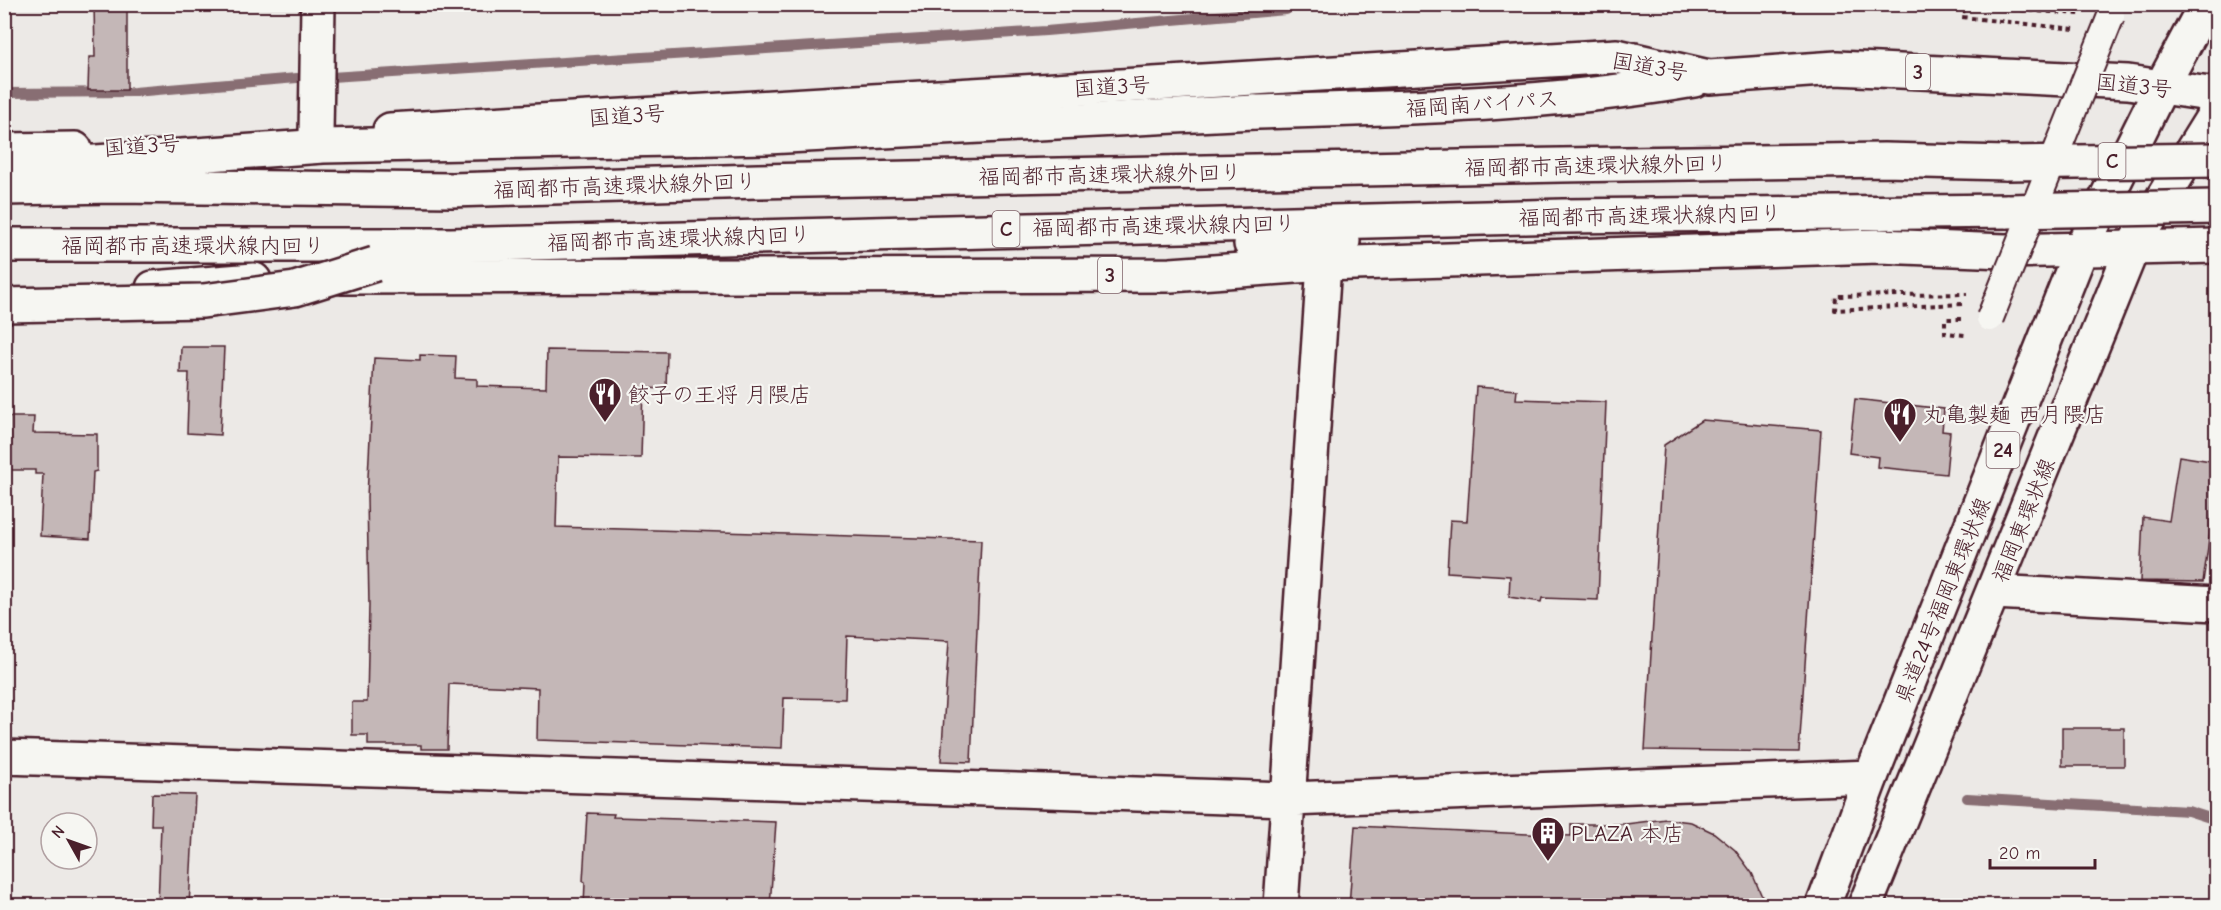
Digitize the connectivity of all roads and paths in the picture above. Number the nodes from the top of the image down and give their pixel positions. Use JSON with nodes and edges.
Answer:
{"nodes":[{"id":1,"x":318,"y":4,"type":"edge"},
{"id":2,"x":2206,"y":4,"type":"edge"},
{"id":3,"x":2111,"y":16,"type":"joint"},
{"id":4,"x":2078,"y":30,"type":"dead end"},
{"id":5,"x":1709,"y":77,"type":"junction"},
{"id":6,"x":2162,"y":87,"type":"junction"},
{"id":7,"x":2217,"y":95,"type":"edge"},
{"id":8,"x":2217,"y":112,"type":"edge"},
{"id":9,"x":316,"y":135,"type":"junction"},
{"id":10,"x":4,"y":150,"type":"edge"},
{"id":11,"x":2217,"y":160,"type":"edge"},
{"id":12,"x":4,"y":168,"type":"edge"},
{"id":13,"x":4,"y":188,"type":"edge"},
{"id":14,"x":2217,"y":207,"type":"edge"},
{"id":15,"x":4,"y":245,"type":"edge"},
{"id":16,"x":1879,"y":246,"type":"junction"},
{"id":17,"x":2133,"y":246,"type":"junction"},
{"id":18,"x":2217,"y":246,"type":"edge"},
{"id":19,"x":2082,"y":247,"type":"junction"},
{"id":20,"x":375,"y":264,"type":"junction"},
{"id":21,"x":1324,"y":264,"type":"junction"},
{"id":22,"x":4,"y":288,"type":"edge"},
{"id":23,"x":4,"y":303,"type":"edge"},
{"id":24,"x":1988,"y":305,"type":"junction"},
{"id":25,"x":1994,"y":592,"type":"junction"},
{"id":26,"x":2217,"y":604,"type":"edge"},
{"id":27,"x":4,"y":757,"type":"edge"},
{"id":28,"x":1871,"y":777,"type":"junction"},
{"id":29,"x":1290,"y":799,"type":"junction"},
{"id":30,"x":1281,"y":906,"type":"edge"},
{"id":31,"x":1823,"y":906,"type":"edge"},
{"id":32,"x":1865,"y":906,"type":"edge"}],
"edges":[{"from":1,"to":9,"type":"main road"},
{"from":2,"to":6,"type":"main road","name":"県道24号福岡東環状線","number":"24"},
{"from":3,"to":4,"type":"path"},
{"from":3,"to":24,"type":"street","bridge":true},
{"from":5,"to":6,"type":"main road","name":"国道3号","number":"3"},
{"from":5,"to":9,"type":"main road","name":"国道3号","number":"3"},
{"from":5,"to":12,"type":"main road","name":"福岡南バイパス","number":"3"},
{"from":6,"to":7,"type":"main road","name":"国道3号","number":"3"},
{"from":6,"to":19,"type":"main road","name":"県道24号福岡東環状線","number":"24"},
{"from":8,"to":17,"type":"main road","name":"福岡東環状線","number":"24"},
{"from":9,"to":10,"type":"main road","name":"国道3号","number":"3"},
{"from":11,"to":13,"type":"main road","name":"福岡都市高速環状線外回り","number":"C","bridge":true},
{"from":14,"to":15,"type":"main road","name":"福岡都市高速環状線内回り","number":"C","bridge":true},
{"from":16,"to":19,"type":"main road","number":"3"},
{"from":16,"to":20,"type":"main road","number":"3"},
{"from":16,"to":21,"type":"main road","number":"3"},
{"from":17,"to":18,"type":"main road","number":"3"},
{"from":17,"to":19,"type":"main road","number":"3"},
{"from":17,"to":25,"type":"main road","name":"福岡東環状線","number":"24"},
{"from":19,"to":28,"type":"main road","name":"県道24号福岡東環状線","number":"24"},
{"from":20,"to":22,"type":"main road","bridge":true},
{"from":20,"to":23,"type":"main road","bridge":true},
{"from":21,"to":23,"type":"main road","number":"3"},
{"from":21,"to":29,"type":"main road"},
{"from":24,"to":24,"type":"path"},
{"from":25,"to":26,"type":"main road"},
{"from":25,"to":32,"type":"main road","name":"福岡東環状線","number":"24"},
{"from":27,"to":29,"type":"main road"},
{"from":28,"to":29,"type":"main road"},
{"from":28,"to":31,"type":"main road","name":"県道24号福岡東環状線","number":"24"},
{"from":29,"to":30,"type":"main road"}]}
